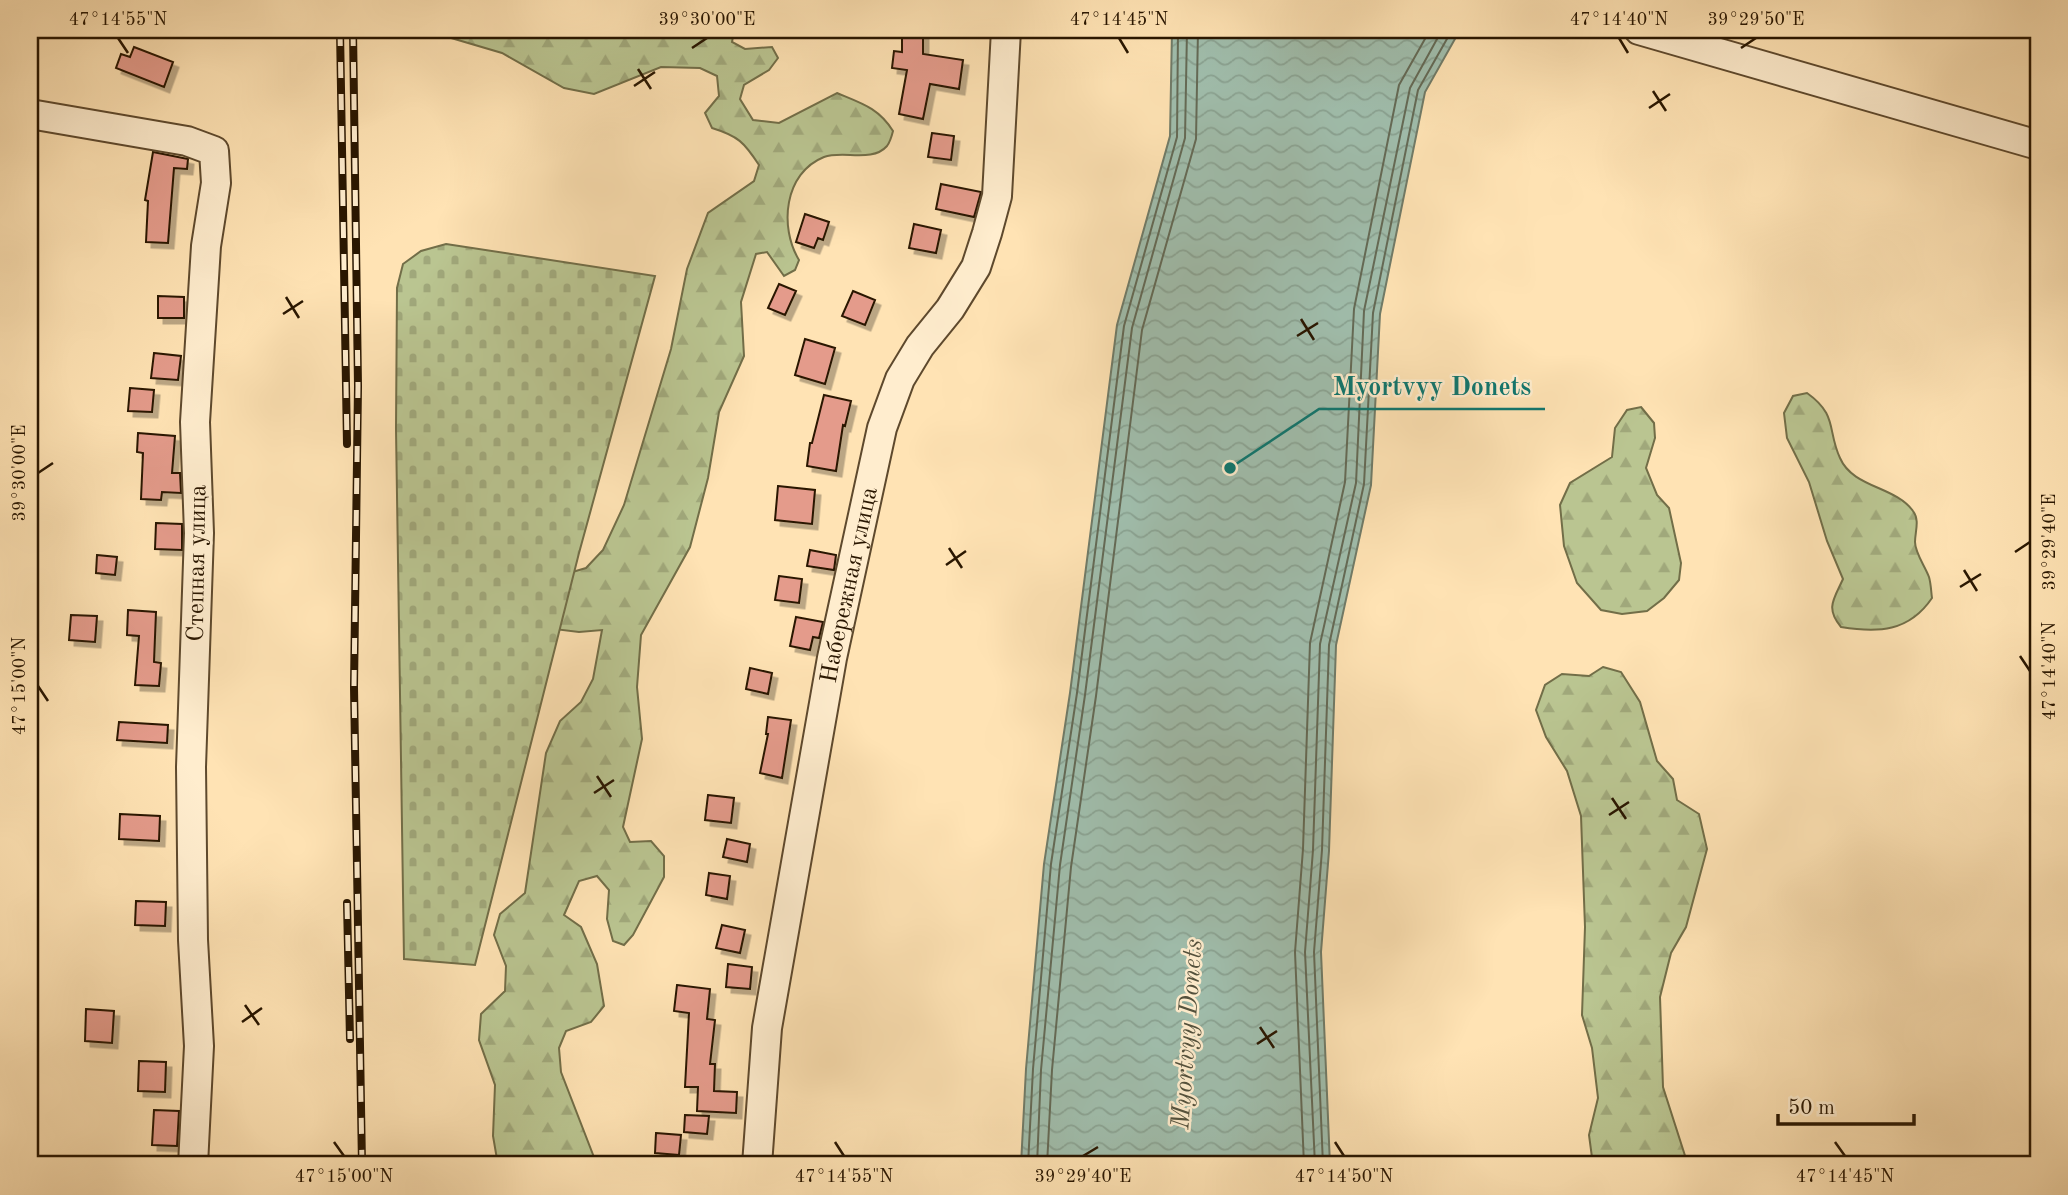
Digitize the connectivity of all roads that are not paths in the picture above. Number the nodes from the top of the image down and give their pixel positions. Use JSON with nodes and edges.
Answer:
{"nodes":[{"id":1,"x":1006,"y":30,"type":"edge"},
{"id":2,"x":1639,"y":30,"type":"edge"},
{"id":3,"x":30,"y":114,"type":"edge"},
{"id":4,"x":2038,"y":145,"type":"edge"},
{"id":5,"x":193,"y":1165,"type":"edge"},
{"id":6,"x":757,"y":1165,"type":"edge"}],
"edges":[{"from":1,"to":6,"type":"street","name":"Набережная улица"},
{"from":2,"to":4,"type":"street"},
{"from":3,"to":5,"type":"street","name":"Степная улица"}]}
